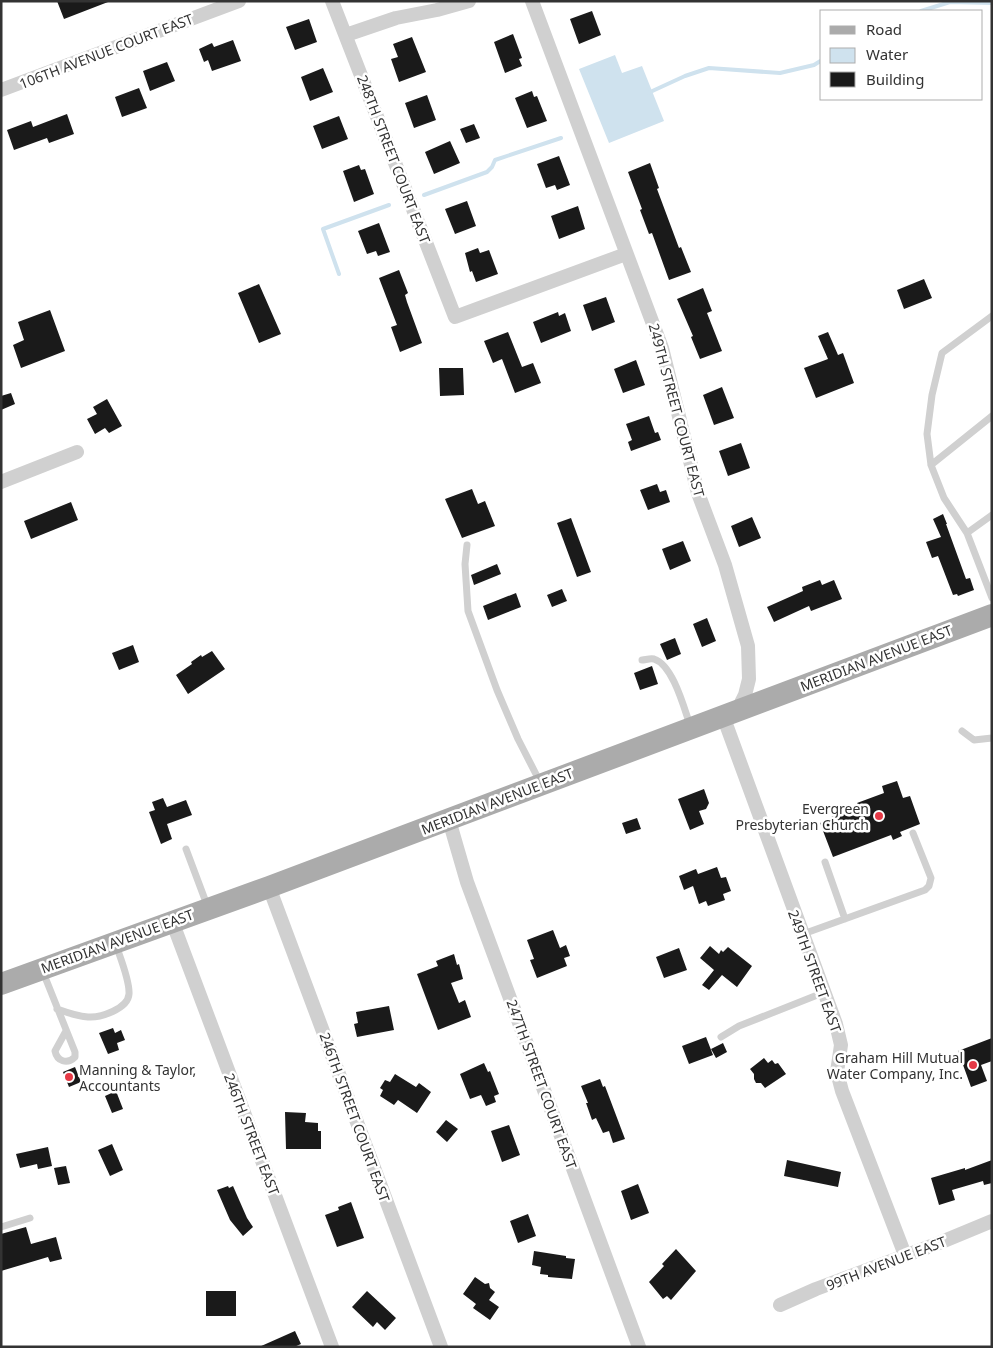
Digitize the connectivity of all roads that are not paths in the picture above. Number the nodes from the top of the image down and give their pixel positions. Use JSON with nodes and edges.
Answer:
{"nodes":[{"id":1,"x":240,"y":1,"type":"edge"},
{"id":2,"x":332,"y":1,"type":"edge"},
{"id":3,"x":469,"y":1,"type":"edge"},
{"id":4,"x":532,"y":1,"type":"edge"},
{"id":5,"x":346,"y":35,"type":"junction"},
{"id":6,"x":1,"y":90,"type":"edge"},
{"id":7,"x":626,"y":254,"type":"junction"},
{"id":8,"x":992,"y":316,"type":"edge"},
{"id":9,"x":992,"y":416,"type":"edge"},
{"id":10,"x":77,"y":452,"type":"dead end"},
{"id":11,"x":931,"y":465,"type":"junction"},
{"id":12,"x":1,"y":482,"type":"edge"},
{"id":13,"x":992,"y":515,"type":"edge"},
{"id":14,"x":967,"y":533,"type":"junction"},
{"id":15,"x":467,"y":545,"type":"dead end"},
{"id":16,"x":992,"y":598,"type":"edge"},
{"id":17,"x":992,"y":615,"type":"edge"},
{"id":18,"x":642,"y":660,"type":"dead end"},
{"id":19,"x":730,"y":714,"type":"junction"},
{"id":20,"x":691,"y":728,"type":"junction"},
{"id":21,"x":962,"y":732,"type":"dead end"},
{"id":22,"x":992,"y":738,"type":"edge"},
{"id":23,"x":542,"y":784,"type":"junction"},
{"id":24,"x":448,"y":820,"type":"junction"},
{"id":25,"x":913,"y":833,"type":"dead end"},
{"id":26,"x":186,"y":848,"type":"dead end"},
{"id":27,"x":825,"y":862,"type":"dead end"},
{"id":28,"x":269,"y":887,"type":"junction"},
{"id":29,"x":208,"y":908,"type":"junction"},
{"id":30,"x":845,"y":918,"type":"junction"},
{"id":31,"x":172,"y":921,"type":"junction"},
{"id":32,"x":802,"y":934,"type":"junction"},
{"id":33,"x":115,"y":942,"type":"junction"},
{"id":34,"x":42,"y":969,"type":"junction"},
{"id":35,"x":1,"y":984,"type":"edge"},
{"id":36,"x":825,"y":992,"type":"junction"},
{"id":37,"x":57,"y":1009,"type":"junction"},
{"id":38,"x":66,"y":1031,"type":"dead end"},
{"id":39,"x":721,"y":1037,"type":"dead end"},
{"id":40,"x":30,"y":1218,"type":"dead end"},
{"id":41,"x":992,"y":1221,"type":"edge"},
{"id":42,"x":1,"y":1227,"type":"edge"},
{"id":43,"x":905,"y":1256,"type":"junction"},
{"id":44,"x":780,"y":1305,"type":"dead end"},
{"id":45,"x":332,"y":1347,"type":"edge"},
{"id":46,"x":441,"y":1347,"type":"edge"},
{"id":47,"x":639,"y":1347,"type":"edge"}],
"edges":[{"from":1,"to":6,"type":"street","name":"106TH AVENUE COURT EAST"},
{"from":2,"to":5,"type":"street","name":"248TH STREET COURT EAST"},
{"from":3,"to":5,"type":"street"},
{"from":4,"to":7,"type":"street","name":"249TH STREET COURT EAST"},
{"from":5,"to":7,"type":"street","name":"248TH STREET COURT EAST"},
{"from":7,"to":19,"type":"street","name":"249TH STREET COURT EAST"},
{"from":8,"to":11,"type":"lane"},
{"from":9,"to":11,"type":"lane"},
{"from":10,"to":12,"type":"street"},
{"from":11,"to":14,"type":"lane"},
{"from":13,"to":14,"type":"lane"},
{"from":14,"to":16,"type":"lane"},
{"from":15,"to":23,"type":"lane"},
{"from":17,"to":19,"type":"main road","name":"MERIDIAN AVENUE EAST"},
{"from":18,"to":20,"type":"lane"},
{"from":19,"to":20,"type":"main road","name":"MERIDIAN AVENUE EAST"},
{"from":19,"to":32,"type":"street","name":"249TH STREET EAST"},
{"from":20,"to":23,"type":"main road","name":"MERIDIAN AVENUE EAST"},
{"from":21,"to":22,"type":"lane"},
{"from":23,"to":24,"type":"main road","name":"MERIDIAN AVENUE EAST"},
{"from":24,"to":28,"type":"main road","name":"MERIDIAN AVENUE EAST"},
{"from":24,"to":47,"type":"street","name":"247TH STREET COURT EAST"},
{"from":25,"to":30,"type":"lane"},
{"from":26,"to":29,"type":"lane"},
{"from":27,"to":30,"type":"lane"},
{"from":28,"to":29,"type":"main road","name":"MERIDIAN AVENUE EAST"},
{"from":28,"to":46,"type":"street","name":"246TH STREET COURT EAST"},
{"from":29,"to":31,"type":"main road","name":"MERIDIAN AVENUE EAST"},
{"from":30,"to":32,"type":"lane"},
{"from":31,"to":33,"type":"main road","name":"MERIDIAN AVENUE EAST"},
{"from":31,"to":45,"type":"street","name":"246TH STREET EAST"},
{"from":32,"to":36,"type":"street","name":"249TH STREET EAST"},
{"from":33,"to":34,"type":"main road","name":"MERIDIAN AVENUE EAST"},
{"from":33,"to":37,"type":"lane"},
{"from":34,"to":35,"type":"main road","name":"MERIDIAN AVENUE EAST"},
{"from":34,"to":37,"type":"lane"},
{"from":36,"to":39,"type":"lane"},
{"from":36,"to":43,"type":"street","name":"249TH STREET EAST"},
{"from":37,"to":38,"type":"lane"},
{"from":40,"to":42,"type":"lane"},
{"from":41,"to":43,"type":"street","name":"99TH AVENUE EAST"},
{"from":43,"to":44,"type":"street","name":"99TH AVENUE EAST"}]}
